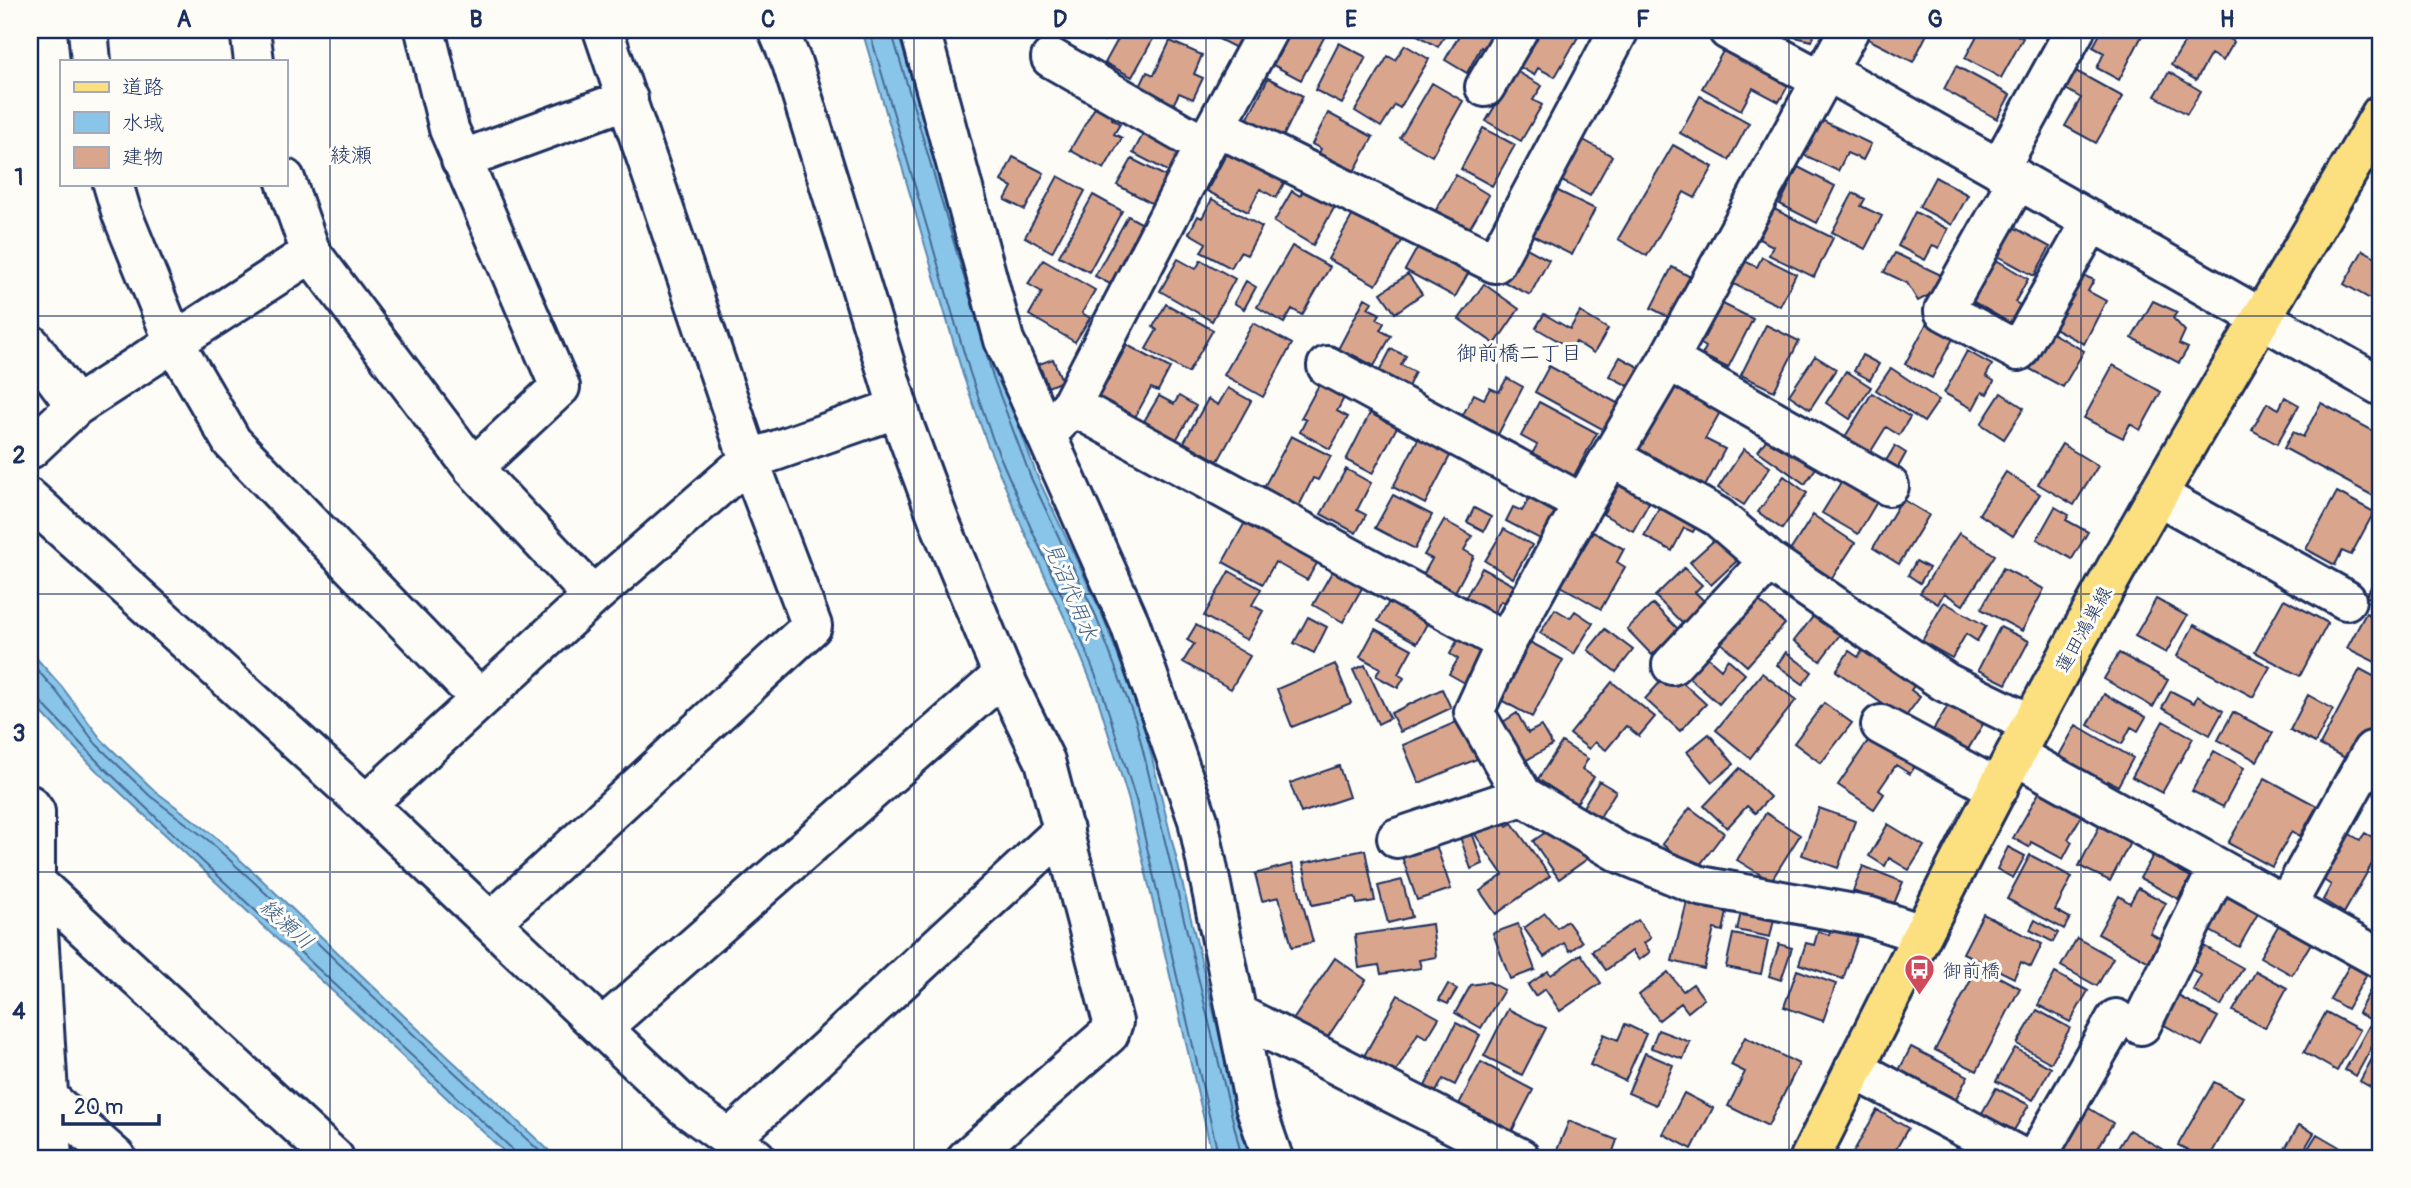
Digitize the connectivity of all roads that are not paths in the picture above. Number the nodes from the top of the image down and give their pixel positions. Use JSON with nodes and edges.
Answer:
{"nodes":[{"id":1,"x":88,"y":30,"type":"edge"},
{"id":2,"x":250,"y":30,"type":"edge"},
{"id":3,"x":425,"y":30,"type":"edge"},
{"id":4,"x":603,"y":30,"type":"edge"},
{"id":5,"x":778,"y":30,"type":"edge"},
{"id":6,"x":920,"y":30,"type":"edge"},
{"id":7,"x":1268,"y":30,"type":"edge"},
{"id":8,"x":1518,"y":30,"type":"edge"},
{"id":9,"x":1619,"y":30,"type":"edge"},
{"id":10,"x":1728,"y":30,"type":"edge"},
{"id":11,"x":1849,"y":30,"type":"edge"},
{"id":12,"x":2075,"y":30,"type":"edge"},
{"id":13,"x":1051,"y":58,"type":"dead end"},
{"id":14,"x":91,"y":60,"type":"edge"},
{"id":15,"x":254,"y":60,"type":"edge"},
{"id":16,"x":1827,"y":71,"type":"junction"},
{"id":17,"x":1486,"y":87,"type":"dead end"},
{"id":18,"x":628,"y":99,"type":"junction"},
{"id":19,"x":2381,"y":114,"type":"edge"},
{"id":20,"x":1211,"y":136,"type":"junction"},
{"id":21,"x":461,"y":160,"type":"junction"},
{"id":22,"x":2008,"y":174,"type":"junction"},
{"id":23,"x":114,"y":186,"type":"edge"},
{"id":24,"x":287,"y":186,"type":"edge"},
{"id":25,"x":2092,"y":221,"type":"junction"},
{"id":26,"x":311,"y":253,"type":"junction"},
{"id":27,"x":2263,"y":318,"type":"junction"},
{"id":28,"x":174,"y":342,"type":"junction"},
{"id":29,"x":30,"y":344,"type":"edge"},
{"id":30,"x":1668,"y":360,"type":"junction"},
{"id":31,"x":1326,"y":366,"type":"dead end"},
{"id":32,"x":2381,"y":386,"type":"edge"},
{"id":33,"x":1071,"y":405,"type":"junction"},
{"id":34,"x":76,"y":406,"type":"junction"},
{"id":35,"x":898,"y":408,"type":"junction"},
{"id":36,"x":1047,"y":436,"type":"junction"},
{"id":37,"x":30,"y":449,"type":"edge"},
{"id":38,"x":1612,"y":457,"type":"junction"},
{"id":39,"x":749,"y":460,"type":"junction"},
{"id":40,"x":473,"y":468,"type":"junction"},
{"id":41,"x":1889,"y":485,"type":"dead end"},
{"id":42,"x":2157,"y":495,"type":"junction"},
{"id":43,"x":30,"y":499,"type":"edge"},
{"id":44,"x":1583,"y":504,"type":"junction"},
{"id":45,"x":1769,"y":561,"type":"junction"},
{"id":46,"x":593,"y":596,"type":"junction"},
{"id":47,"x":2346,"y":600,"type":"dead end"},
{"id":48,"x":1506,"y":643,"type":"junction"},
{"id":49,"x":1672,"y":665,"type":"dead end"},
{"id":50,"x":1003,"y":676,"type":"junction"},
{"id":51,"x":480,"y":699,"type":"junction"},
{"id":52,"x":1881,"y":724,"type":"dead end"},
{"id":53,"x":2023,"y":739,"type":"junction"},
{"id":54,"x":2372,"y":751,"type":"dead end"},
{"id":55,"x":1998,"y":789,"type":"junction"},
{"id":56,"x":1523,"y":796,"type":"junction"},
{"id":57,"x":366,"y":804,"type":"junction"},
{"id":58,"x":30,"y":805,"type":"edge"},
{"id":59,"x":1064,"y":830,"type":"junction"},
{"id":60,"x":1397,"y":838,"type":"dead end"},
{"id":61,"x":2218,"y":869,"type":"junction"},
{"id":62,"x":36,"y":882,"type":"junction"},
{"id":63,"x":2286,"y":906,"type":"junction"},
{"id":64,"x":492,"y":922,"type":"junction"},
{"id":65,"x":1922,"y":934,"type":"junction"},
{"id":66,"x":2381,"y":959,"type":"edge"},
{"id":67,"x":1237,"y":1014,"type":"junction"},
{"id":68,"x":603,"y":1027,"type":"junction"},
{"id":69,"x":1854,"y":1069,"type":"junction"},
{"id":70,"x":47,"y":1097,"type":"junction"},
{"id":71,"x":1975,"y":1147,"type":"edge"},
{"id":72,"x":743,"y":1149,"type":"edge"},
{"id":73,"x":981,"y":1153,"type":"edge"},
{"id":74,"x":52,"y":1158,"type":"edge"},
{"id":75,"x":116,"y":1158,"type":"edge"},
{"id":76,"x":334,"y":1158,"type":"edge"},
{"id":77,"x":1273,"y":1158,"type":"edge"},
{"id":78,"x":1520,"y":1158,"type":"edge"},
{"id":79,"x":1810,"y":1158,"type":"edge"},
{"id":80,"x":2022,"y":1158,"type":"edge"},
{"id":81,"x":2036,"y":1158,"type":"edge"}],
"edges":[{"from":1,"to":14,"type":"street"},
{"from":2,"to":15,"type":"street"},
{"from":3,"to":21,"type":"street"},
{"from":4,"to":18,"type":"street"},
{"from":5,"to":35,"type":"street"},
{"from":6,"to":36,"type":"street"},
{"from":7,"to":20,"type":"street"},
{"from":8,"to":17,"type":"street"},
{"from":9,"to":20,"type":"street"},
{"from":10,"to":16,"type":"street"},
{"from":11,"to":16,"type":"street"},
{"from":12,"to":22,"type":"street"},
{"from":13,"to":20,"type":"street"},
{"from":16,"to":22,"type":"street"},
{"from":16,"to":30,"type":"street"},
{"from":18,"to":21,"type":"street"},
{"from":18,"to":39,"type":"street"},
{"from":19,"to":27,"type":"main road","name":"蓮田鴻巣線"},
{"from":20,"to":33,"type":"street"},
{"from":21,"to":40,"type":"street"},
{"from":22,"to":25,"type":"street"},
{"from":22,"to":25,"type":"street"},
{"from":23,"to":28,"type":"street"},
{"from":24,"to":26,"type":"street"},
{"from":25,"to":27,"type":"street"},
{"from":26,"to":28,"type":"street"},
{"from":26,"to":40,"type":"street"},
{"from":27,"to":32,"type":"street"},
{"from":27,"to":42,"type":"main road","name":"蓮田鴻巣線"},
{"from":28,"to":34,"type":"street"},
{"from":28,"to":51,"type":"street"},
{"from":29,"to":34,"type":"street"},
{"from":30,"to":38,"type":"street"},
{"from":30,"to":41,"type":"street"},
{"from":31,"to":44,"type":"street"},
{"from":33,"to":36,"type":"street"},
{"from":33,"to":48,"type":"street"},
{"from":34,"to":37,"type":"street"},
{"from":35,"to":39,"type":"street"},
{"from":35,"to":50,"type":"street"},
{"from":36,"to":67,"type":"street"},
{"from":38,"to":44,"type":"street"},
{"from":38,"to":45,"type":"street"},
{"from":39,"to":46,"type":"street"},
{"from":39,"to":64,"type":"street"},
{"from":40,"to":46,"type":"street"},
{"from":42,"to":47,"type":"street"},
{"from":42,"to":53,"type":"main road","name":"蓮田鴻巣線"},
{"from":43,"to":57,"type":"street"},
{"from":44,"to":48,"type":"street"},
{"from":45,"to":49,"type":"street"},
{"from":45,"to":53,"type":"street"},
{"from":46,"to":51,"type":"street"},
{"from":48,"to":56,"type":"street"},
{"from":50,"to":59,"type":"street"},
{"from":50,"to":68,"type":"street"},
{"from":51,"to":57,"type":"street"},
{"from":52,"to":55,"type":"street"},
{"from":53,"to":55,"type":"main road","name":"蓮田鴻巣線"},
{"from":53,"to":61,"type":"street"},
{"from":54,"to":63,"type":"street"},
{"from":55,"to":65,"type":"main road","name":"蓮田鴻巣線"},
{"from":56,"to":60,"type":"street"},
{"from":56,"to":65,"type":"street"},
{"from":57,"to":64,"type":"street"},
{"from":58,"to":62,"type":"street"},
{"from":59,"to":72,"type":"street"},
{"from":59,"to":73,"type":"street"},
{"from":61,"to":63,"type":"street"},
{"from":61,"to":81,"type":"street"},
{"from":62,"to":70,"type":"street"},
{"from":62,"to":76,"type":"street"},
{"from":63,"to":66,"type":"street"},
{"from":64,"to":68,"type":"street"},
{"from":65,"to":69,"type":"main road","name":"蓮田鴻巣線"},
{"from":67,"to":77,"type":"street"},
{"from":67,"to":78,"type":"street"},
{"from":68,"to":72,"type":"street"},
{"from":69,"to":71,"type":"street"},
{"from":69,"to":79,"type":"main road","name":"蓮田鴻巣線"},
{"from":70,"to":74,"type":"street"},
{"from":70,"to":75,"type":"street"},
{"from":71,"to":80,"type":"street"}]}
